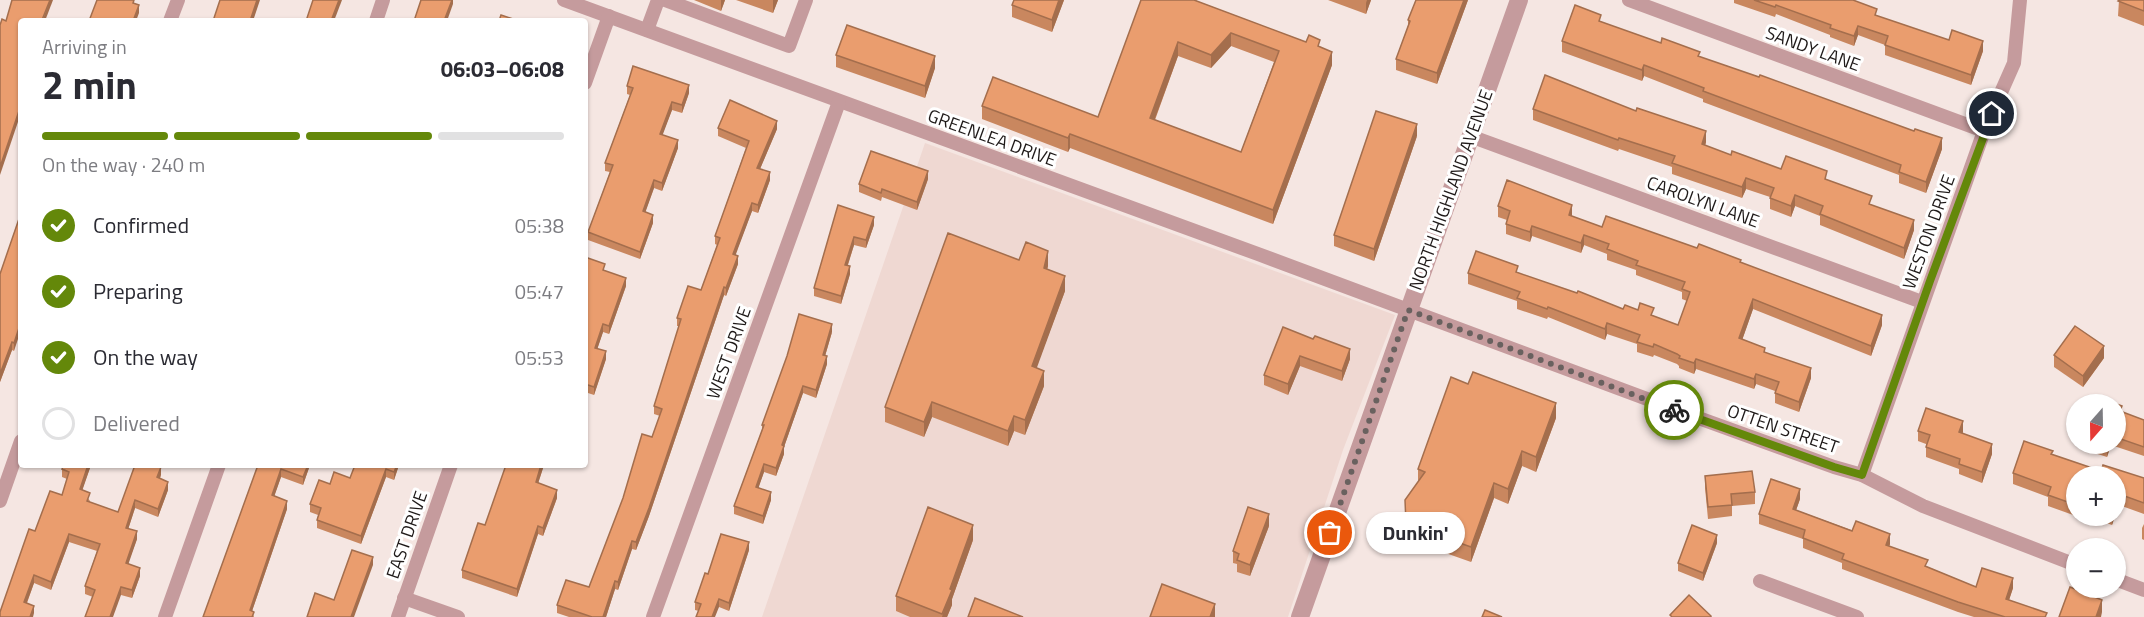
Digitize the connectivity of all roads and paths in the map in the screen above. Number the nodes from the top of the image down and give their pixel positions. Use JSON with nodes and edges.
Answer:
{"nodes":[{"id":1,"x":178,"y":0,"type":"edge"},
{"id":2,"x":383,"y":0,"type":"edge"},
{"id":3,"x":564,"y":0,"type":"edge"},
{"id":4,"x":658,"y":0,"type":"edge"},
{"id":5,"x":665,"y":0,"type":"edge"},
{"id":6,"x":806,"y":0,"type":"edge"},
{"id":7,"x":1519,"y":0,"type":"edge"},
{"id":8,"x":1629,"y":0,"type":"edge"},
{"id":9,"x":2020,"y":0,"type":"edge"},
{"id":10,"x":609,"y":16,"type":"junction"},
{"id":11,"x":171,"y":18,"type":"edge"},
{"id":12,"x":377,"y":18,"type":"edge"},
{"id":13,"x":647,"y":30,"type":"junction"},
{"id":14,"x":588,"y":75,"type":"edge"},
{"id":15,"x":840,"y":102,"type":"junction"},
{"id":16,"x":1984,"y":131,"type":"junction"},
{"id":17,"x":1470,"y":136,"type":"junction"},
{"id":18,"x":1922,"y":302,"type":"junction"},
{"id":19,"x":1408,"y":310,"type":"junction"},
{"id":20,"x":18,"y":450,"type":"edge"},
{"id":21,"x":218,"y":468,"type":"edge"},
{"id":22,"x":450,"y":468,"type":"edge"},
{"id":23,"x":1862,"y":475,"type":"junction"},
{"id":24,"x":0,"y":501,"type":"edge"},
{"id":25,"x":2066,"y":561,"type":"edge"},
{"id":26,"x":1760,"y":581,"type":"dead end"},
{"id":27,"x":2126,"y":583,"type":"edge"},
{"id":28,"x":2144,"y":590,"type":"edge"},
{"id":29,"x":404,"y":598,"type":"junction"},
{"id":30,"x":165,"y":617,"type":"edge"},
{"id":31,"x":398,"y":617,"type":"edge"},
{"id":32,"x":458,"y":617,"type":"edge"},
{"id":33,"x":653,"y":617,"type":"edge"},
{"id":34,"x":1300,"y":617,"type":"edge"},
{"id":35,"x":1857,"y":617,"type":"edge"}],
"edges":[{"from":1,"to":11,"type":"street"},
{"from":2,"to":12,"type":"street"},
{"from":3,"to":10,"type":"street","name":"GREENLEA DRIVE"},
{"from":4,"to":13,"type":"street"},
{"from":5,"to":6,"type":"street"},
{"from":7,"to":17,"type":"street","name":"NORTH HIGHLAND AVENUE"},
{"from":8,"to":16,"type":"street","name":"SANDY LANE"},
{"from":9,"to":16,"type":"street","name":"WESTON DRIVE"},
{"from":10,"to":13,"type":"street","name":"GREENLEA DRIVE"},
{"from":10,"to":14,"type":"street"},
{"from":13,"to":15,"type":"street","name":"GREENLEA DRIVE"},
{"from":15,"to":19,"type":"street","name":"GREENLEA DRIVE"},
{"from":15,"to":33,"type":"street","name":"WEST DRIVE"},
{"from":16,"to":18,"type":"street","name":"WESTON DRIVE"},
{"from":17,"to":18,"type":"street","name":"CAROLYN LANE"},
{"from":17,"to":19,"type":"street","name":"NORTH HIGHLAND AVENUE"},
{"from":18,"to":23,"type":"street","name":"WESTON DRIVE"},
{"from":19,"to":23,"type":"street","name":"OTTEN STREET"},
{"from":19,"to":34,"type":"street","name":"NORTH HIGHLAND AVENUE"},
{"from":20,"to":24,"type":"street"},
{"from":21,"to":30,"type":"street"},
{"from":22,"to":29,"type":"street","name":"EAST DRIVE"},
{"from":23,"to":25,"type":"street","name":"OTTEN STREET"},
{"from":26,"to":35,"type":"street"},
{"from":27,"to":28,"type":"street"},
{"from":29,"to":31,"type":"street","name":"EAST DRIVE"},
{"from":29,"to":32,"type":"street"}]}
